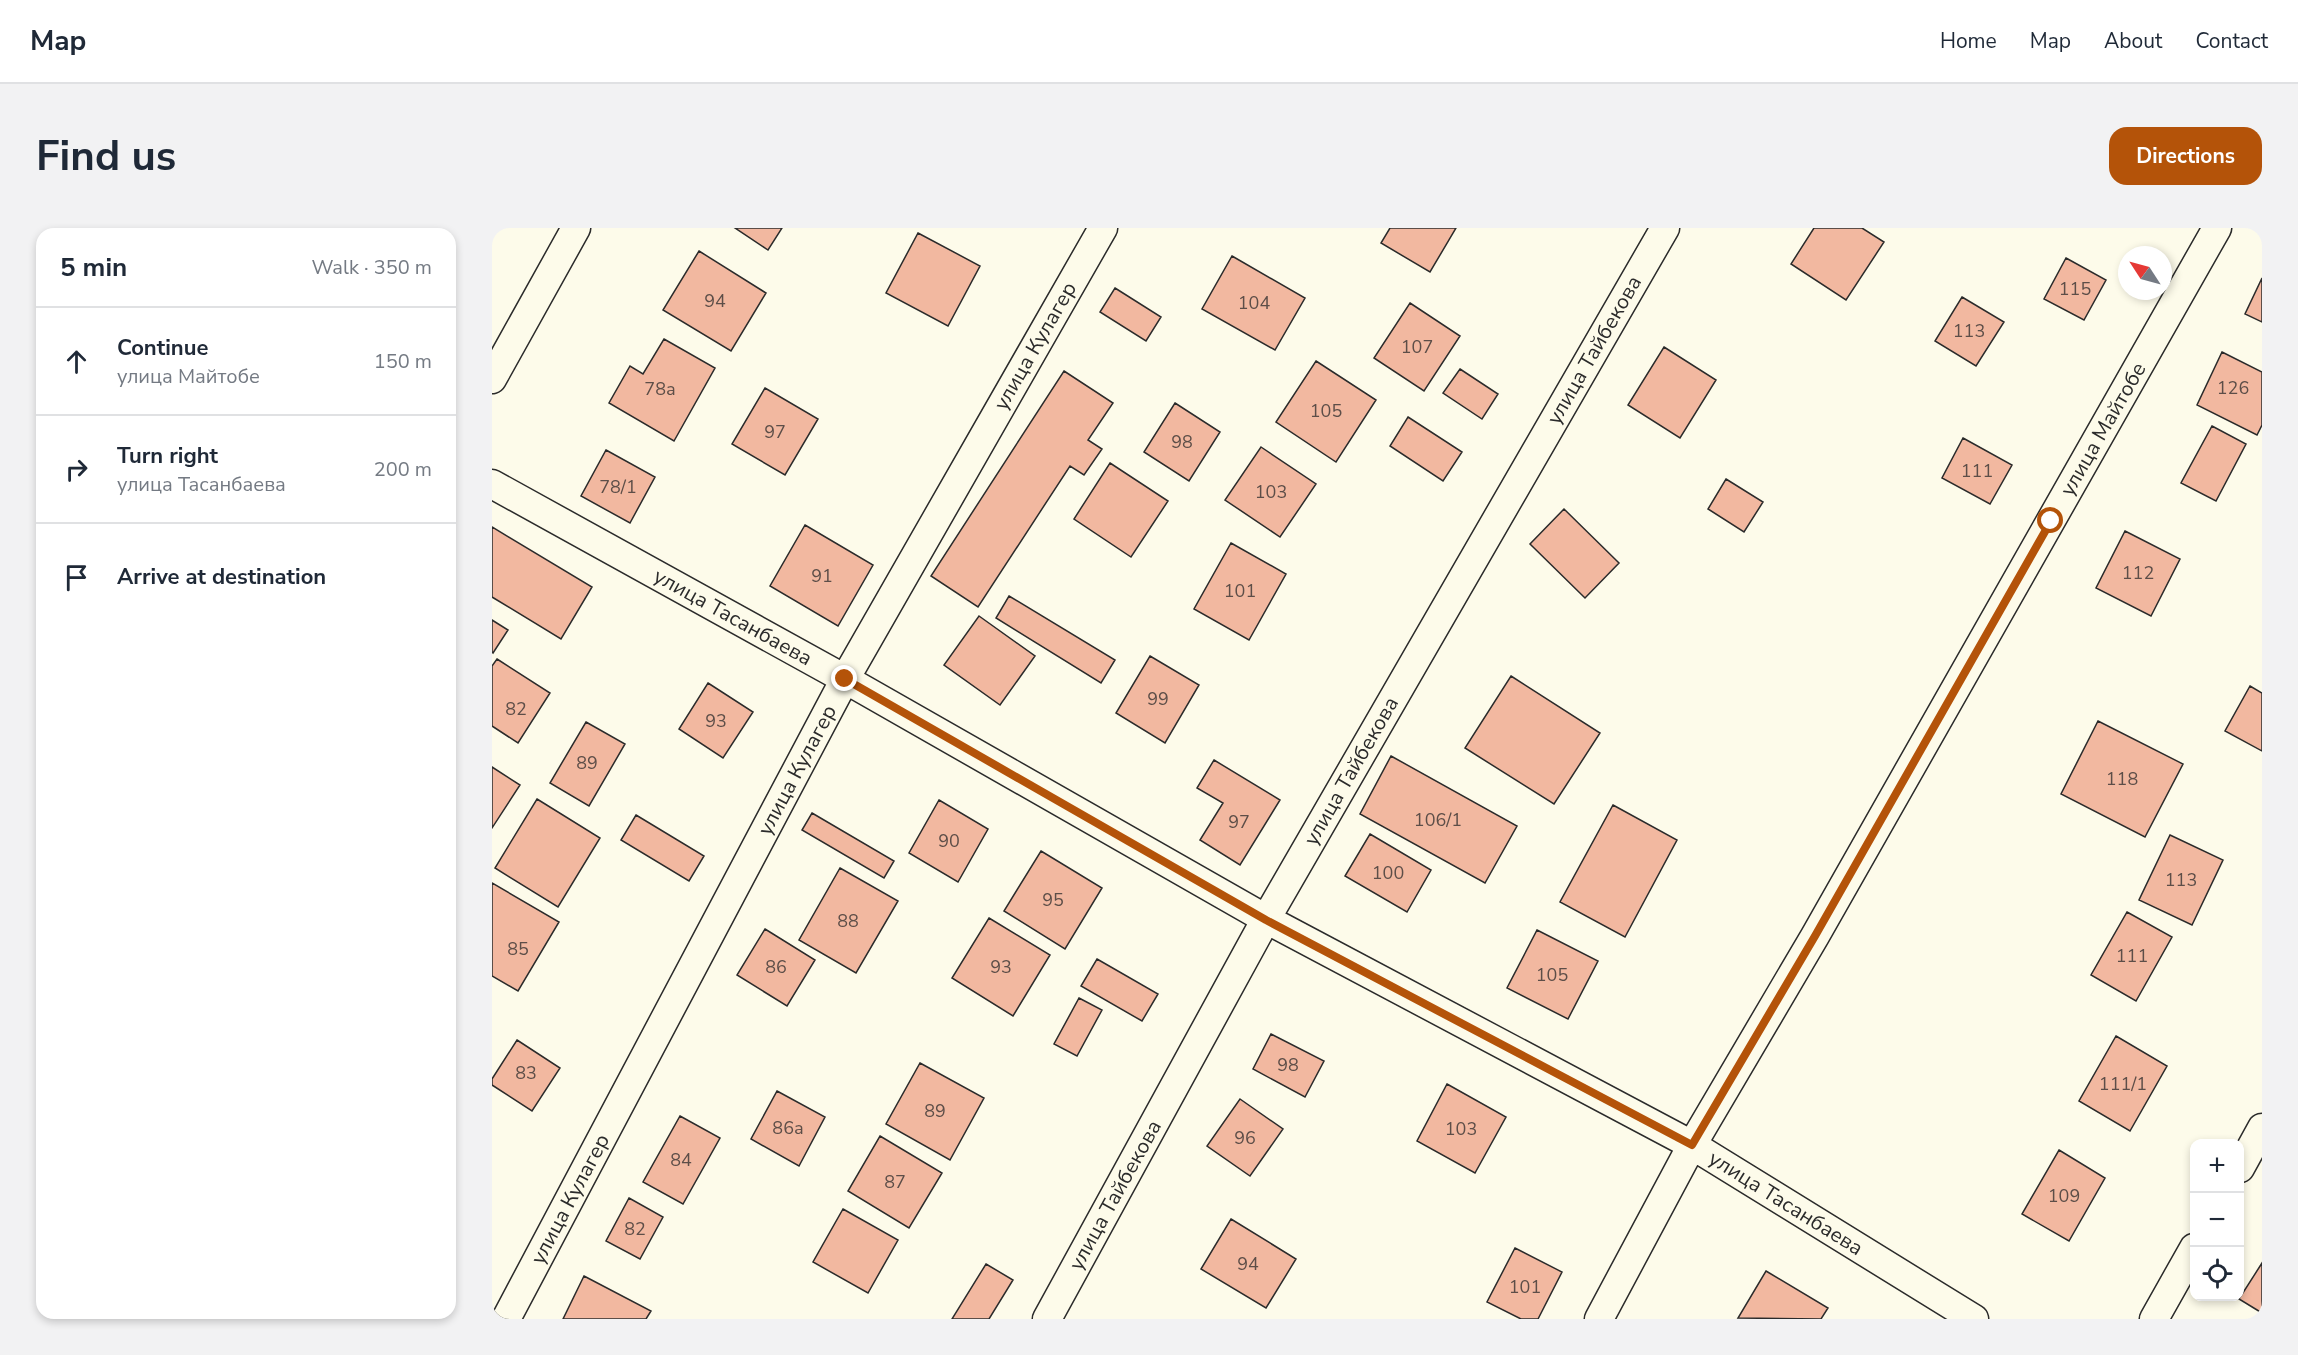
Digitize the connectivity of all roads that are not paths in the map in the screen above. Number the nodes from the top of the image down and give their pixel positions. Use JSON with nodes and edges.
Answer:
{"nodes":[{"id":1,"x":576,"y":228,"type":"edge"},
{"id":2,"x":1103,"y":228,"type":"edge"},
{"id":3,"x":1665,"y":228,"type":"edge"},
{"id":4,"x":2217,"y":228,"type":"edge"},
{"id":5,"x":492,"y":379,"type":"edge"},
{"id":6,"x":492,"y":484,"type":"edge"},
{"id":7,"x":845,"y":679,"type":"junction"},
{"id":8,"x":1266,"y":920,"type":"junction"},
{"id":9,"x":2262,"y":1128,"type":"edge"},
{"id":10,"x":1692,"y":1145,"type":"junction"},
{"id":11,"x":2244,"y":1161,"type":"edge"},
{"id":12,"x":2190,"y":1255,"type":"edge"},
{"id":13,"x":506,"y":1319,"type":"edge"},
{"id":14,"x":1047,"y":1319,"type":"edge"},
{"id":15,"x":1599,"y":1319,"type":"edge"},
{"id":16,"x":1974,"y":1319,"type":"edge"},
{"id":17,"x":2154,"y":1319,"type":"edge"}],
"edges":[{"from":1,"to":5,"type":"street"},
{"from":2,"to":7,"type":"street","name":"улица Кулагер"},
{"from":3,"to":8,"type":"street","name":"улица Тайбекова"},
{"from":4,"to":10,"type":"street","name":"улица Майтобе"},
{"from":6,"to":7,"type":"street","name":"улица Тасанбаева"},
{"from":7,"to":8,"type":"street","name":"улица Тасанбаева"},
{"from":7,"to":13,"type":"street","name":"улица Кулагер"},
{"from":8,"to":10,"type":"street","name":"улица Тасанбаева"},
{"from":8,"to":14,"type":"street","name":"улица Тайбекова"},
{"from":9,"to":11,"type":"street"},
{"from":10,"to":15,"type":"street","name":"улица Майтобе"},
{"from":10,"to":16,"type":"street","name":"улица Тасанбаева"},
{"from":12,"to":17,"type":"street"}]}
